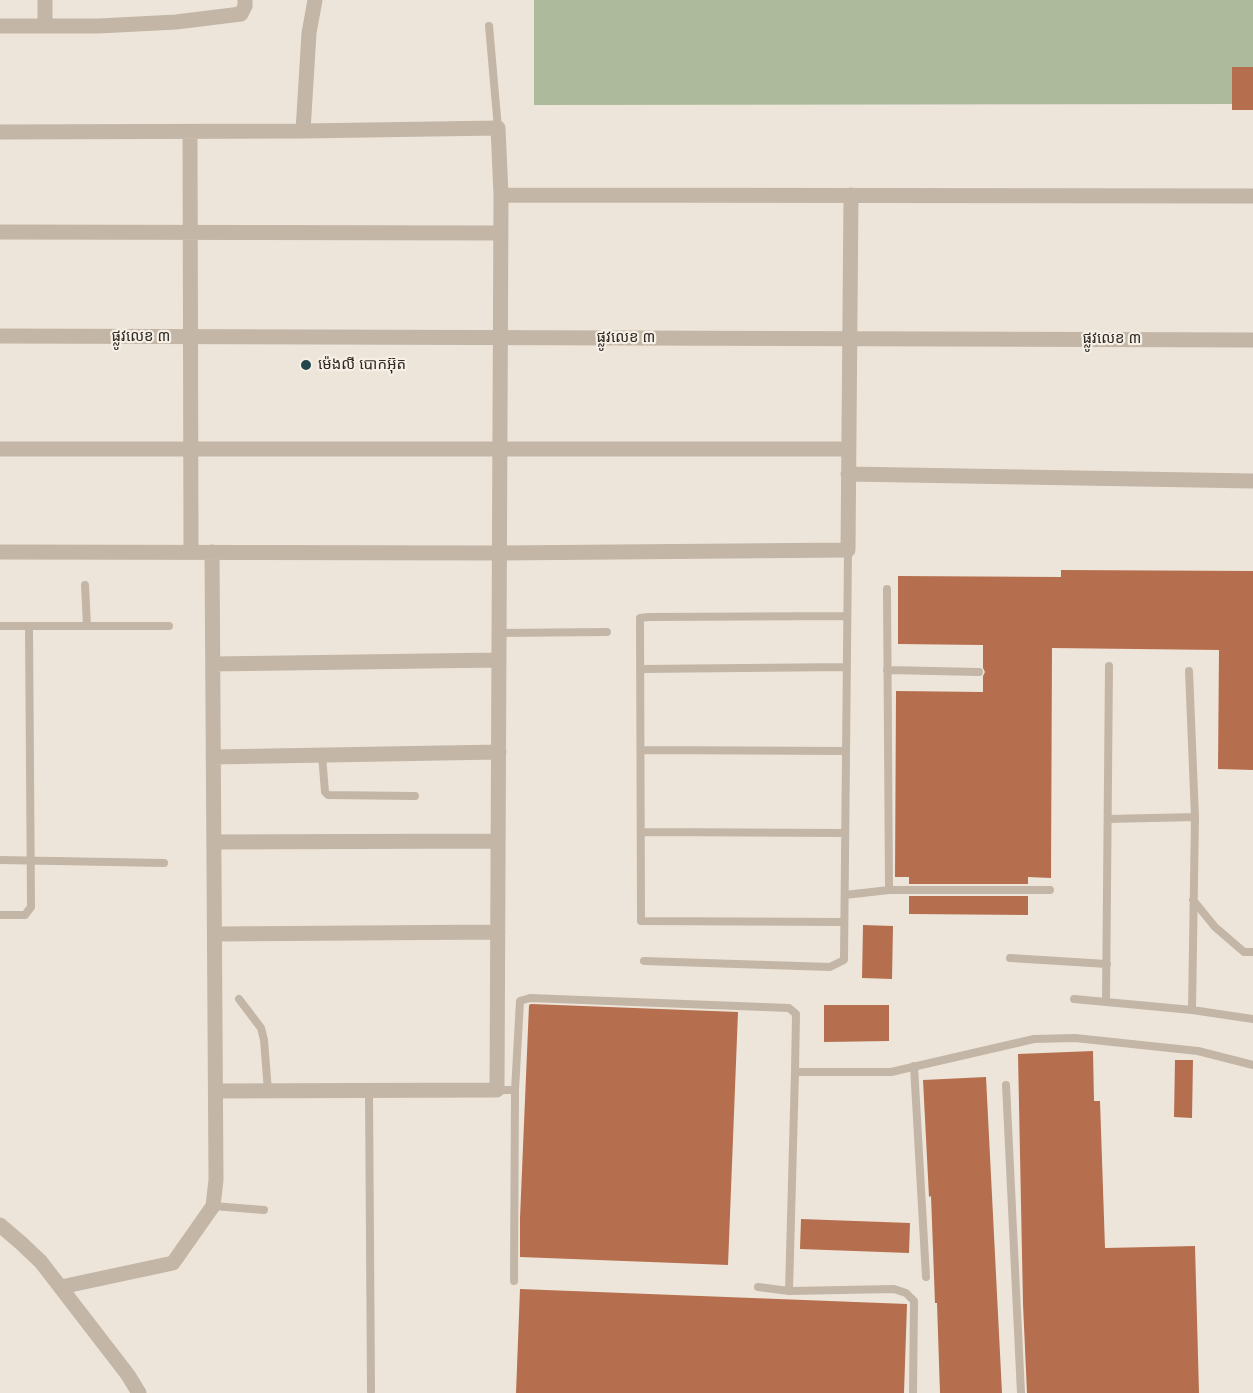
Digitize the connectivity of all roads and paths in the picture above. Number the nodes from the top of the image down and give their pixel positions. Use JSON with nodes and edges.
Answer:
{"nodes":[{"id":1,"x":45,"y":0,"type":"edge"},
{"id":2,"x":245,"y":0,"type":"edge"},
{"id":3,"x":315,"y":0,"type":"edge"},
{"id":4,"x":0,"y":26,"type":"edge"},
{"id":5,"x":45,"y":26,"type":"junction"},
{"id":6,"x":489,"y":26,"type":"dead end"},
{"id":7,"x":498,"y":128,"type":"junction"},
{"id":8,"x":303,"y":131,"type":"junction"},
{"id":9,"x":0,"y":132,"type":"edge"},
{"id":10,"x":190,"y":132,"type":"junction"},
{"id":11,"x":501,"y":195,"type":"junction"},
{"id":12,"x":851,"y":195,"type":"junction"},
{"id":13,"x":1253,"y":196,"type":"edge"},
{"id":14,"x":0,"y":232,"type":"edge"},
{"id":15,"x":190,"y":233,"type":"junction"},
{"id":16,"x":501,"y":233,"type":"junction"},
{"id":17,"x":0,"y":336,"type":"edge"},
{"id":18,"x":190,"y":337,"type":"junction"},
{"id":19,"x":500,"y":338,"type":"junction"},
{"id":20,"x":850,"y":339,"type":"junction"},
{"id":21,"x":1253,"y":340,"type":"edge"},
{"id":22,"x":0,"y":449,"type":"edge"},
{"id":23,"x":191,"y":449,"type":"junction"},
{"id":24,"x":849,"y":449,"type":"junction"},
{"id":25,"x":500,"y":450,"type":"junction"},
{"id":26,"x":849,"y":474,"type":"junction"},
{"id":27,"x":1253,"y":481,"type":"edge"},
{"id":28,"x":848,"y":550,"type":"junction"},
{"id":29,"x":0,"y":552,"type":"edge"},
{"id":30,"x":191,"y":552,"type":"junction"},
{"id":31,"x":212,"y":552,"type":"junction"},
{"id":32,"x":500,"y":553,"type":"junction"},
{"id":33,"x":85,"y":585,"type":"dead end"},
{"id":34,"x":887,"y":589,"type":"dead end"},
{"id":35,"x":847,"y":616,"type":"junction"},
{"id":36,"x":0,"y":626,"type":"edge"},
{"id":37,"x":29,"y":626,"type":"junction"},
{"id":38,"x":87,"y":626,"type":"junction"},
{"id":39,"x":170,"y":626,"type":"dead end"},
{"id":40,"x":607,"y":632,"type":"dead end"},
{"id":41,"x":499,"y":633,"type":"junction"},
{"id":42,"x":499,"y":660,"type":"junction"},
{"id":43,"x":213,"y":664,"type":"junction"},
{"id":44,"x":1108,"y":666,"type":"dead end"},
{"id":45,"x":847,"y":667,"type":"junction"},
{"id":46,"x":640,"y":669,"type":"junction"},
{"id":47,"x":887,"y":670,"type":"junction"},
{"id":48,"x":1190,"y":671,"type":"dead end"},
{"id":49,"x":979,"y":672,"type":"dead end"},
{"id":50,"x":641,"y":750,"type":"junction"},
{"id":51,"x":846,"y":751,"type":"junction"},
{"id":52,"x":499,"y":752,"type":"junction"},
{"id":53,"x":322,"y":755,"type":"junction"},
{"id":54,"x":213,"y":757,"type":"junction"},
{"id":55,"x":415,"y":796,"type":"dead end"},
{"id":56,"x":1195,"y":817,"type":"junction"},
{"id":57,"x":1108,"y":819,"type":"junction"},
{"id":58,"x":641,"y":832,"type":"junction"},
{"id":59,"x":845,"y":833,"type":"junction"},
{"id":60,"x":498,"y":841,"type":"junction"},
{"id":61,"x":214,"y":842,"type":"junction"},
{"id":62,"x":0,"y":860,"type":"edge"},
{"id":63,"x":31,"y":861,"type":"junction"},
{"id":64,"x":164,"y":863,"type":"dead end"},
{"id":65,"x":889,"y":890,"type":"junction"},
{"id":66,"x":1050,"y":890,"type":"dead end"},
{"id":67,"x":844,"y":895,"type":"junction"},
{"id":68,"x":1193,"y":900,"type":"junction"},
{"id":69,"x":0,"y":915,"type":"edge"},
{"id":70,"x":844,"y":922,"type":"junction"},
{"id":71,"x":498,"y":932,"type":"junction"},
{"id":72,"x":214,"y":934,"type":"junction"},
{"id":73,"x":1253,"y":952,"type":"edge"},
{"id":74,"x":1010,"y":958,"type":"dead end"},
{"id":75,"x":644,"y":961,"type":"dead end"},
{"id":76,"x":1107,"y":964,"type":"junction"},
{"id":77,"x":239,"y":999,"type":"dead end"},
{"id":78,"x":1074,"y":999,"type":"dead end"},
{"id":79,"x":1106,"y":1002,"type":"junction"},
{"id":80,"x":1192,"y":1010,"type":"junction"},
{"id":81,"x":1253,"y":1019,"type":"edge"},
{"id":82,"x":1253,"y":1065,"type":"edge"},
{"id":83,"x":914,"y":1066,"type":"junction"},
{"id":84,"x":795,"y":1072,"type":"junction"},
{"id":85,"x":1006,"y":1085,"type":"dead end"},
{"id":86,"x":497,"y":1090,"type":"junction"},
{"id":87,"x":515,"y":1090,"type":"junction"},
{"id":88,"x":216,"y":1091,"type":"junction"},
{"id":89,"x":268,"y":1091,"type":"junction"},
{"id":90,"x":369,"y":1091,"type":"junction"},
{"id":91,"x":213,"y":1206,"type":"junction"},
{"id":92,"x":264,"y":1210,"type":"dead end"},
{"id":93,"x":0,"y":1225,"type":"edge"},
{"id":94,"x":926,"y":1277,"type":"dead end"},
{"id":95,"x":514,"y":1281,"type":"dead end"},
{"id":96,"x":61,"y":1287,"type":"junction"},
{"id":97,"x":758,"y":1287,"type":"dead end"},
{"id":98,"x":789,"y":1291,"type":"junction"},
{"id":99,"x":370,"y":1391,"type":"dead end"},
{"id":100,"x":139,"y":1393,"type":"edge"},
{"id":101,"x":913,"y":1393,"type":"edge"},
{"id":102,"x":1021,"y":1393,"type":"edge"}],
"edges":[{"from":1,"to":5,"type":"street"},
{"from":2,"to":5,"type":"street"},
{"from":3,"to":8,"type":"street"},
{"from":4,"to":5,"type":"street"},
{"from":6,"to":7,"type":"lane"},
{"from":7,"to":8,"type":"street"},
{"from":7,"to":11,"type":"street"},
{"from":8,"to":10,"type":"street"},
{"from":9,"to":10,"type":"street"},
{"from":10,"to":15,"type":"street"},
{"from":11,"to":12,"type":"street"},
{"from":11,"to":16,"type":"street"},
{"from":12,"to":13,"type":"street"},
{"from":12,"to":20,"type":"street"},
{"from":14,"to":15,"type":"street"},
{"from":15,"to":16,"type":"street"},
{"from":15,"to":18,"type":"street"},
{"from":16,"to":19,"type":"street"},
{"from":17,"to":18,"type":"street","name":"ផ្លូវលេខ ៣"},
{"from":18,"to":19,"type":"street","name":"ផ្លូវលេខ ៣"},
{"from":18,"to":23,"type":"street"},
{"from":19,"to":20,"type":"street","name":"ផ្លូវលេខ ៣"},
{"from":19,"to":25,"type":"street"},
{"from":20,"to":21,"type":"street","name":"ផ្លូវលេខ ៣"},
{"from":20,"to":24,"type":"street"},
{"from":22,"to":23,"type":"street"},
{"from":23,"to":25,"type":"street"},
{"from":23,"to":30,"type":"street"},
{"from":24,"to":25,"type":"street"},
{"from":24,"to":26,"type":"street"},
{"from":25,"to":32,"type":"street"},
{"from":26,"to":27,"type":"street"},
{"from":26,"to":28,"type":"street"},
{"from":28,"to":32,"type":"street"},
{"from":28,"to":35,"type":"lane"},
{"from":29,"to":30,"type":"street"},
{"from":30,"to":31,"type":"street"},
{"from":31,"to":32,"type":"street"},
{"from":31,"to":43,"type":"street"},
{"from":32,"to":41,"type":"street"},
{"from":33,"to":38,"type":"lane"},
{"from":34,"to":47,"type":"lane"},
{"from":35,"to":45,"type":"lane"},
{"from":35,"to":46,"type":"lane"},
{"from":36,"to":37,"type":"lane"},
{"from":37,"to":38,"type":"lane"},
{"from":37,"to":63,"type":"lane"},
{"from":38,"to":39,"type":"lane"},
{"from":40,"to":41,"type":"lane"},
{"from":41,"to":42,"type":"street"},
{"from":42,"to":43,"type":"street"},
{"from":42,"to":52,"type":"street"},
{"from":43,"to":54,"type":"street"},
{"from":44,"to":57,"type":"lane"},
{"from":45,"to":46,"type":"lane"},
{"from":45,"to":51,"type":"lane"},
{"from":46,"to":50,"type":"lane"},
{"from":47,"to":49,"type":"lane"},
{"from":47,"to":65,"type":"lane"},
{"from":48,"to":56,"type":"lane"},
{"from":50,"to":51,"type":"lane"},
{"from":50,"to":58,"type":"lane"},
{"from":51,"to":59,"type":"lane"},
{"from":52,"to":53,"type":"street"},
{"from":52,"to":60,"type":"street"},
{"from":53,"to":54,"type":"street"},
{"from":53,"to":55,"type":"lane"},
{"from":54,"to":61,"type":"street"},
{"from":56,"to":57,"type":"lane"},
{"from":56,"to":68,"type":"lane"},
{"from":57,"to":76,"type":"lane"},
{"from":58,"to":59,"type":"lane"},
{"from":58,"to":70,"type":"lane"},
{"from":59,"to":67,"type":"lane"},
{"from":60,"to":61,"type":"street"},
{"from":60,"to":71,"type":"street"},
{"from":61,"to":72,"type":"street"},
{"from":62,"to":63,"type":"lane"},
{"from":63,"to":64,"type":"lane"},
{"from":63,"to":69,"type":"lane"},
{"from":65,"to":66,"type":"lane"},
{"from":65,"to":67,"type":"lane"},
{"from":67,"to":70,"type":"lane"},
{"from":68,"to":73,"type":"lane"},
{"from":68,"to":80,"type":"lane"},
{"from":70,"to":75,"type":"lane"},
{"from":71,"to":72,"type":"street"},
{"from":71,"to":86,"type":"street"},
{"from":72,"to":88,"type":"street"},
{"from":74,"to":76,"type":"lane"},
{"from":76,"to":79,"type":"lane"},
{"from":77,"to":89,"type":"lane"},
{"from":78,"to":79,"type":"lane"},
{"from":79,"to":80,"type":"lane"},
{"from":80,"to":81,"type":"lane"},
{"from":82,"to":83,"type":"lane"},
{"from":83,"to":84,"type":"lane"},
{"from":83,"to":94,"type":"lane"},
{"from":84,"to":87,"type":"lane"},
{"from":84,"to":98,"type":"lane"},
{"from":85,"to":102,"type":"lane"},
{"from":86,"to":87,"type":"lane"},
{"from":86,"to":90,"type":"street"},
{"from":87,"to":95,"type":"lane"},
{"from":88,"to":89,"type":"street"},
{"from":88,"to":91,"type":"street"},
{"from":89,"to":90,"type":"street"},
{"from":90,"to":99,"type":"lane"},
{"from":91,"to":92,"type":"lane"},
{"from":91,"to":96,"type":"street"},
{"from":93,"to":96,"type":"street"},
{"from":96,"to":100,"type":"street"},
{"from":97,"to":98,"type":"lane"},
{"from":98,"to":101,"type":"lane"}]}
